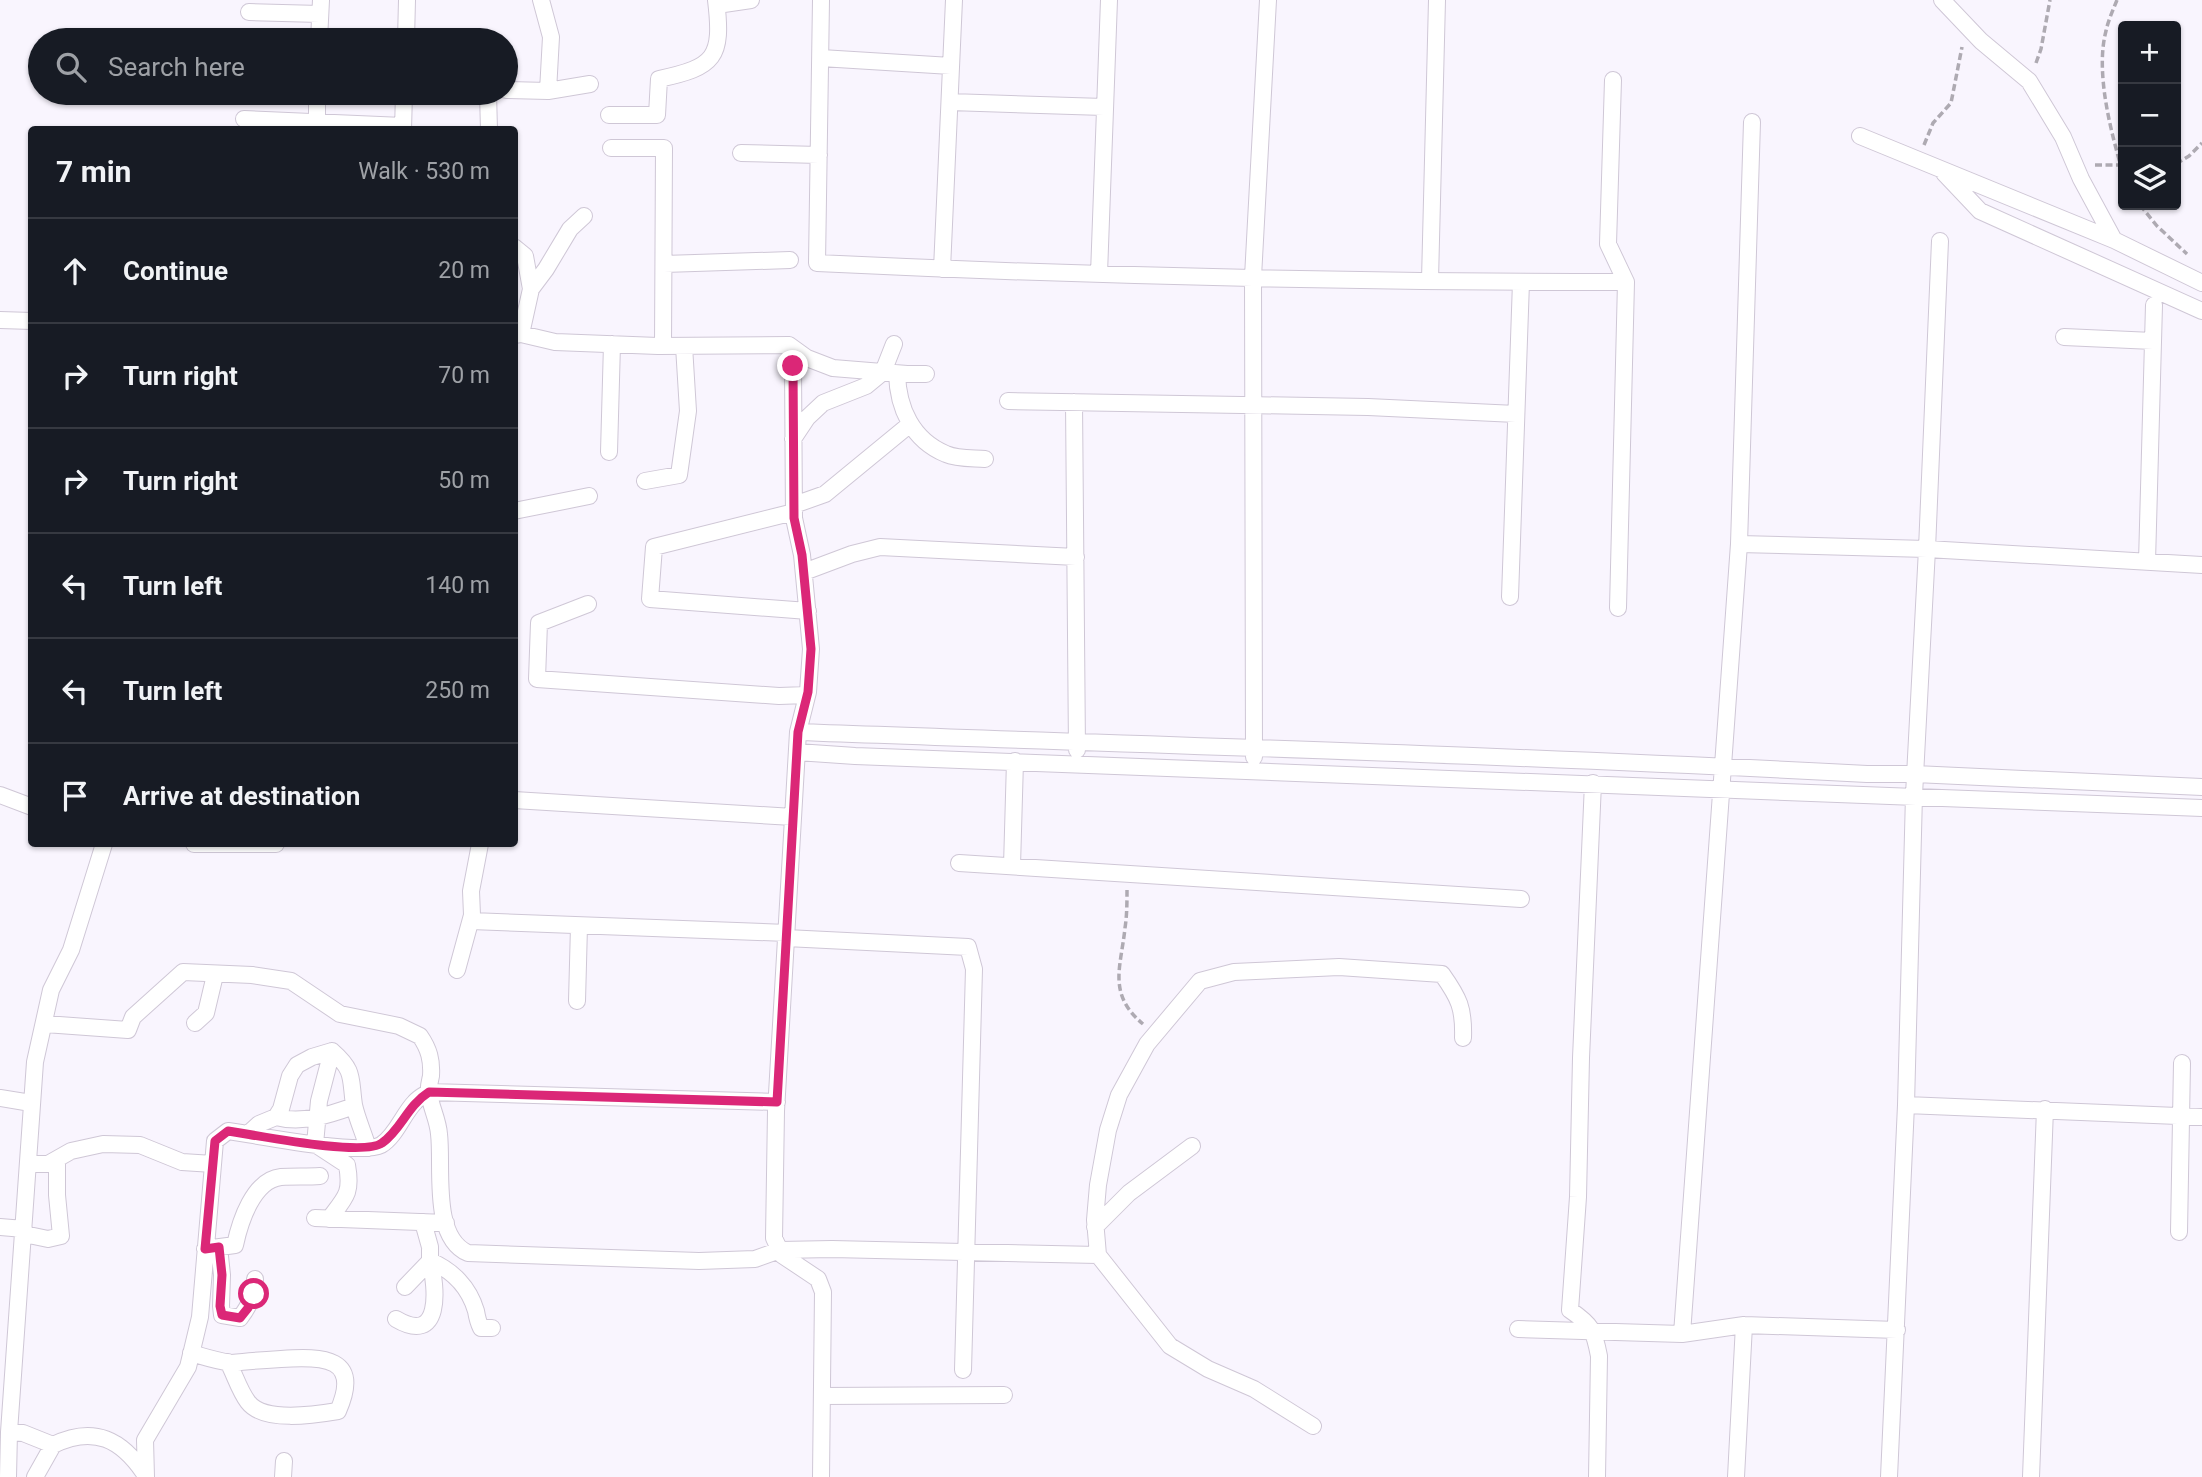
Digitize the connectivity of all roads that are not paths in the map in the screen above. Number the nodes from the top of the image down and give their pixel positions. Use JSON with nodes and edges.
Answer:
{"nodes":[{"id":1,"x":407,"y":0,"type":"edge"},
{"id":2,"x":541,"y":0,"type":"edge"},
{"id":3,"x":751,"y":0,"type":"edge"},
{"id":4,"x":821,"y":0,"type":"edge"},
{"id":5,"x":954,"y":0,"type":"edge"},
{"id":6,"x":1109,"y":0,"type":"edge"},
{"id":7,"x":1268,"y":0,"type":"edge"},
{"id":8,"x":1437,"y":0,"type":"edge"},
{"id":9,"x":1942,"y":0,"type":"edge"},
{"id":10,"x":716,"y":2,"type":"edge"},
{"id":11,"x":320,"y":7,"type":"edge"},
{"id":12,"x":249,"y":12,"type":"dead end"},
{"id":13,"x":319,"y":28,"type":"edge"},
{"id":14,"x":406,"y":28,"type":"edge"},
{"id":15,"x":821,"y":58,"type":"junction"},
{"id":16,"x":550,"y":62,"type":"junction"},
{"id":17,"x":951,"y":66,"type":"junction"},
{"id":18,"x":1614,"y":80,"type":"dead end"},
{"id":19,"x":590,"y":84,"type":"dead end"},
{"id":20,"x":569,"y":88,"type":"junction"},
{"id":21,"x":518,"y":90,"type":"edge"},
{"id":22,"x":548,"y":91,"type":"junction"},
{"id":23,"x":950,"y":102,"type":"junction"},
{"id":24,"x":317,"y":105,"type":"edge"},
{"id":25,"x":404,"y":105,"type":"edge"},
{"id":26,"x":488,"y":105,"type":"edge"},
{"id":27,"x":1104,"y":107,"type":"junction"},
{"id":28,"x":609,"y":115,"type":"dead end"},
{"id":29,"x":244,"y":119,"type":"dead end"},
{"id":30,"x":317,"y":122,"type":"junction"},
{"id":31,"x":1752,"y":122,"type":"dead end"},
{"id":32,"x":374,"y":126,"type":"edge"},
{"id":33,"x":403,"y":126,"type":"edge"},
{"id":34,"x":489,"y":126,"type":"edge"},
{"id":35,"x":1860,"y":136,"type":"dead end"},
{"id":36,"x":611,"y":148,"type":"dead end"},
{"id":37,"x":741,"y":153,"type":"dead end"},
{"id":38,"x":819,"y":155,"type":"junction"},
{"id":39,"x":1940,"y":169,"type":"junction"},
{"id":40,"x":584,"y":216,"type":"dead end"},
{"id":41,"x":2114,"y":240,"type":"junction"},
{"id":42,"x":1940,"y":241,"type":"dead end"},
{"id":43,"x":518,"y":250,"type":"edge"},
{"id":44,"x":790,"y":260,"type":"dead end"},
{"id":45,"x":664,"y":264,"type":"junction"},
{"id":46,"x":942,"y":269,"type":"junction"},
{"id":47,"x":1099,"y":274,"type":"junction"},
{"id":48,"x":1253,"y":277,"type":"junction"},
{"id":49,"x":1430,"y":280,"type":"junction"},
{"id":50,"x":1521,"y":282,"type":"junction"},
{"id":51,"x":1626,"y":282,"type":"junction"},
{"id":52,"x":2202,"y":283,"type":"edge"},
{"id":53,"x":531,"y":289,"type":"junction"},
{"id":54,"x":2154,"y":305,"type":"dead end"},
{"id":55,"x":2202,"y":311,"type":"edge"},
{"id":56,"x":0,"y":320,"type":"edge"},
{"id":57,"x":28,"y":321,"type":"edge"},
{"id":58,"x":518,"y":334,"type":"edge"},
{"id":59,"x":2064,"y":337,"type":"dead end"},
{"id":60,"x":2153,"y":341,"type":"junction"},
{"id":61,"x":612,"y":344,"type":"junction"},
{"id":62,"x":894,"y":344,"type":"dead end"},
{"id":63,"x":789,"y":345,"type":"junction"},
{"id":64,"x":663,"y":346,"type":"junction"},
{"id":65,"x":684,"y":346,"type":"junction"},
{"id":66,"x":890,"y":373,"type":"junction"},
{"id":67,"x":926,"y":374,"type":"dead end"},
{"id":68,"x":1008,"y":401,"type":"dead end"},
{"id":69,"x":1074,"y":402,"type":"junction"},
{"id":70,"x":1254,"y":404,"type":"junction"},
{"id":71,"x":1516,"y":414,"type":"junction"},
{"id":72,"x":909,"y":425,"type":"junction"},
{"id":73,"x":793,"y":439,"type":"junction"},
{"id":74,"x":609,"y":452,"type":"dead end"},
{"id":75,"x":985,"y":459,"type":"dead end"},
{"id":76,"x":645,"y":481,"type":"dead end"},
{"id":77,"x":589,"y":496,"type":"dead end"},
{"id":78,"x":794,"y":508,"type":"junction"},
{"id":79,"x":518,"y":510,"type":"edge"},
{"id":80,"x":1739,"y":544,"type":"junction"},
{"id":81,"x":1927,"y":549,"type":"junction"},
{"id":82,"x":1076,"y":557,"type":"junction"},
{"id":83,"x":2147,"y":562,"type":"junction"},
{"id":84,"x":2202,"y":565,"type":"edge"},
{"id":85,"x":804,"y":572,"type":"junction"},
{"id":86,"x":1510,"y":597,"type":"dead end"},
{"id":87,"x":588,"y":604,"type":"dead end"},
{"id":88,"x":1618,"y":608,"type":"dead end"},
{"id":89,"x":808,"y":611,"type":"junction"},
{"id":90,"x":807,"y":695,"type":"junction"},
{"id":91,"x":798,"y":732,"type":"junction"},
{"id":92,"x":1077,"y":742,"type":"junction"},
{"id":93,"x":1254,"y":750,"type":"junction"},
{"id":94,"x":797,"y":752,"type":"junction"},
{"id":95,"x":1015,"y":761,"type":"junction"},
{"id":96,"x":1077,"y":763,"type":"junction"},
{"id":97,"x":1724,"y":766,"type":"junction"},
{"id":98,"x":1254,"y":770,"type":"junction"},
{"id":99,"x":1915,"y":774,"type":"junction"},
{"id":100,"x":1593,"y":783,"type":"junction"},
{"id":101,"x":1723,"y":787,"type":"junction"},
{"id":102,"x":2202,"y":787,"type":"edge"},
{"id":103,"x":0,"y":795,"type":"edge"},
{"id":104,"x":1914,"y":795,"type":"junction"},
{"id":105,"x":518,"y":800,"type":"edge"},
{"id":106,"x":28,"y":806,"type":"edge"},
{"id":107,"x":2202,"y":808,"type":"edge"},
{"id":108,"x":793,"y":817,"type":"junction"},
{"id":109,"x":103,"y":847,"type":"edge"},
{"id":110,"x":479,"y":847,"type":"edge"},
{"id":111,"x":959,"y":863,"type":"dead end"},
{"id":112,"x":1012,"y":866,"type":"junction"},
{"id":113,"x":1521,"y":899,"type":"dead end"},
{"id":114,"x":471,"y":921,"type":"junction"},
{"id":115,"x":579,"y":926,"type":"junction"},
{"id":116,"x":787,"y":936,"type":"junction"},
{"id":117,"x":457,"y":970,"type":"dead end"},
{"id":118,"x":215,"y":975,"type":"junction"},
{"id":119,"x":577,"y":1001,"type":"dead end"},
{"id":120,"x":195,"y":1023,"type":"dead end"},
{"id":121,"x":45,"y":1024,"type":"junction"},
{"id":122,"x":1463,"y":1038,"type":"dead end"},
{"id":123,"x":332,"y":1051,"type":"junction"},
{"id":124,"x":2182,"y":1063,"type":"dead end"},
{"id":125,"x":429,"y":1092,"type":"junction"},
{"id":126,"x":0,"y":1098,"type":"edge"},
{"id":127,"x":777,"y":1102,"type":"junction"},
{"id":128,"x":32,"y":1103,"type":"junction"},
{"id":129,"x":1906,"y":1105,"type":"junction"},
{"id":130,"x":354,"y":1106,"type":"junction"},
{"id":131,"x":2045,"y":1109,"type":"junction"},
{"id":132,"x":276,"y":1116,"type":"junction"},
{"id":133,"x":2183,"y":1116,"type":"junction"},
{"id":134,"x":2202,"y":1116,"type":"edge"},
{"id":135,"x":317,"y":1118,"type":"junction"},
{"id":136,"x":248,"y":1134,"type":"junction"},
{"id":137,"x":315,"y":1144,"type":"junction"},
{"id":138,"x":1192,"y":1146,"type":"dead end"},
{"id":139,"x":368,"y":1148,"type":"junction"},
{"id":140,"x":57,"y":1159,"type":"junction"},
{"id":141,"x":28,"y":1164,"type":"junction"},
{"id":142,"x":213,"y":1164,"type":"junction"},
{"id":143,"x":320,"y":1176,"type":"dead end"},
{"id":144,"x":423,"y":1222,"type":"junction"},
{"id":145,"x":446,"y":1223,"type":"junction"},
{"id":146,"x":0,"y":1227,"type":"edge"},
{"id":147,"x":1096,"y":1227,"type":"junction"},
{"id":148,"x":24,"y":1232,"type":"junction"},
{"id":149,"x":2179,"y":1232,"type":"dead end"},
{"id":150,"x":212,"y":1248,"type":"junction"},
{"id":151,"x":780,"y":1250,"type":"junction"},
{"id":152,"x":965,"y":1252,"type":"junction"},
{"id":153,"x":1098,"y":1255,"type":"junction"},
{"id":154,"x":430,"y":1261,"type":"junction"},
{"id":155,"x":255,"y":1279,"type":"dead end"},
{"id":156,"x":405,"y":1287,"type":"dead end"},
{"id":157,"x":396,"y":1319,"type":"dead end"},
{"id":158,"x":1744,"y":1325,"type":"junction"},
{"id":159,"x":492,"y":1328,"type":"dead end"},
{"id":160,"x":1518,"y":1329,"type":"dead end"},
{"id":161,"x":1897,"y":1330,"type":"junction"},
{"id":162,"x":1592,"y":1331,"type":"junction"},
{"id":163,"x":1682,"y":1334,"type":"junction"},
{"id":164,"x":191,"y":1353,"type":"junction"},
{"id":165,"x":228,"y":1362,"type":"junction"},
{"id":166,"x":963,"y":1370,"type":"dead end"},
{"id":167,"x":1004,"y":1395,"type":"dead end"},
{"id":168,"x":822,"y":1396,"type":"junction"},
{"id":169,"x":1313,"y":1426,"type":"dead end"},
{"id":170,"x":9,"y":1432,"type":"junction"},
{"id":171,"x":145,"y":1440,"type":"junction"},
{"id":172,"x":118,"y":1444,"type":"junction"},
{"id":173,"x":52,"y":1445,"type":"junction"},
{"id":174,"x":8,"y":1477,"type":"edge"},
{"id":175,"x":35,"y":1477,"type":"edge"},
{"id":176,"x":146,"y":1477,"type":"edge"},
{"id":177,"x":821,"y":1477,"type":"edge"},
{"id":178,"x":1597,"y":1477,"type":"edge"},
{"id":179,"x":1737,"y":1477,"type":"edge"},
{"id":180,"x":1889,"y":1477,"type":"edge"},
{"id":181,"x":2031,"y":1477,"type":"edge"}],
"edges":[{"from":1,"to":14,"type":"street"},
{"from":2,"to":16,"type":"street"},
{"from":3,"to":10,"type":"street"},
{"from":4,"to":15,"type":"street"},
{"from":5,"to":17,"type":"street"},
{"from":6,"to":27,"type":"street"},
{"from":7,"to":48,"type":"street"},
{"from":8,"to":49,"type":"street"},
{"from":9,"to":41,"type":"street"},
{"from":10,"to":28,"type":"street"},
{"from":11,"to":12,"type":"street"},
{"from":11,"to":13,"type":"street"},
{"from":15,"to":17,"type":"street"},
{"from":15,"to":38,"type":"street"},
{"from":16,"to":20,"type":"street"},
{"from":16,"to":22,"type":"street"},
{"from":17,"to":23,"type":"street"},
{"from":18,"to":51,"type":"street"},
{"from":19,"to":20,"type":"street"},
{"from":20,"to":22,"type":"street"},
{"from":21,"to":22,"type":"street"},
{"from":23,"to":27,"type":"street"},
{"from":23,"to":46,"type":"street"},
{"from":24,"to":30,"type":"street"},
{"from":25,"to":33,"type":"street"},
{"from":26,"to":34,"type":"street"},
{"from":27,"to":47,"type":"street"},
{"from":29,"to":30,"type":"street"},
{"from":30,"to":32,"type":"street"},
{"from":31,"to":80,"type":"street"},
{"from":35,"to":39,"type":"street"},
{"from":36,"to":45,"type":"street"},
{"from":37,"to":38,"type":"street"},
{"from":38,"to":46,"type":"street"},
{"from":39,"to":41,"type":"street"},
{"from":39,"to":55,"type":"street"},
{"from":40,"to":53,"type":"street"},
{"from":41,"to":52,"type":"street"},
{"from":42,"to":81,"type":"street"},
{"from":43,"to":53,"type":"street"},
{"from":44,"to":45,"type":"street"},
{"from":45,"to":64,"type":"street"},
{"from":46,"to":47,"type":"street"},
{"from":47,"to":48,"type":"street"},
{"from":48,"to":49,"type":"street"},
{"from":48,"to":70,"type":"street"},
{"from":49,"to":50,"type":"street"},
{"from":50,"to":51,"type":"street"},
{"from":50,"to":71,"type":"street"},
{"from":51,"to":88,"type":"street"},
{"from":53,"to":58,"type":"street"},
{"from":54,"to":60,"type":"street"},
{"from":56,"to":57,"type":"street"},
{"from":58,"to":61,"type":"street"},
{"from":59,"to":60,"type":"street"},
{"from":60,"to":83,"type":"street"},
{"from":61,"to":64,"type":"street"},
{"from":61,"to":74,"type":"street"},
{"from":62,"to":66,"type":"street"},
{"from":63,"to":65,"type":"street"},
{"from":63,"to":66,"type":"street"},
{"from":63,"to":73,"type":"street"},
{"from":64,"to":65,"type":"street"},
{"from":65,"to":76,"type":"street"},
{"from":66,"to":67,"type":"street"},
{"from":66,"to":72,"type":"street"},
{"from":66,"to":73,"type":"street"},
{"from":68,"to":69,"type":"street"},
{"from":69,"to":70,"type":"street"},
{"from":69,"to":82,"type":"street"},
{"from":70,"to":71,"type":"street"},
{"from":70,"to":93,"type":"street"},
{"from":71,"to":86,"type":"street"},
{"from":72,"to":75,"type":"street"},
{"from":72,"to":78,"type":"street"},
{"from":73,"to":78,"type":"street"},
{"from":77,"to":79,"type":"street"},
{"from":78,"to":85,"type":"street"},
{"from":78,"to":89,"type":"street"},
{"from":80,"to":81,"type":"street"},
{"from":80,"to":97,"type":"street"},
{"from":81,"to":83,"type":"street"},
{"from":81,"to":99,"type":"street"},
{"from":82,"to":85,"type":"street"},
{"from":82,"to":92,"type":"street"},
{"from":83,"to":84,"type":"street"},
{"from":85,"to":89,"type":"street"},
{"from":87,"to":90,"type":"street"},
{"from":89,"to":90,"type":"street"},
{"from":90,"to":91,"type":"street"},
{"from":91,"to":92,"type":"street"},
{"from":91,"to":94,"type":"street"},
{"from":92,"to":93,"type":"street"},
{"from":92,"to":96,"type":"street"},
{"from":93,"to":97,"type":"street"},
{"from":93,"to":98,"type":"street"},
{"from":94,"to":95,"type":"street"},
{"from":94,"to":108,"type":"street"},
{"from":95,"to":96,"type":"street"},
{"from":95,"to":112,"type":"street"},
{"from":96,"to":98,"type":"street"},
{"from":97,"to":99,"type":"street"},
{"from":97,"to":101,"type":"street"},
{"from":98,"to":100,"type":"street"},
{"from":99,"to":102,"type":"street"},
{"from":99,"to":104,"type":"street"},
{"from":100,"to":101,"type":"street"},
{"from":100,"to":162,"type":"street"},
{"from":101,"to":104,"type":"street"},
{"from":101,"to":163,"type":"street"},
{"from":103,"to":106,"type":"street"},
{"from":104,"to":107,"type":"street"},
{"from":104,"to":129,"type":"street"},
{"from":105,"to":108,"type":"street"},
{"from":108,"to":116,"type":"street"},
{"from":109,"to":121,"type":"street"},
{"from":110,"to":114,"type":"street"},
{"from":111,"to":112,"type":"street"},
{"from":112,"to":113,"type":"street"},
{"from":114,"to":115,"type":"street"},
{"from":114,"to":117,"type":"street"},
{"from":115,"to":116,"type":"street"},
{"from":115,"to":119,"type":"street"},
{"from":116,"to":127,"type":"street"},
{"from":116,"to":152,"type":"street"},
{"from":118,"to":120,"type":"street"},
{"from":118,"to":121,"type":"street"},
{"from":118,"to":125,"type":"street"},
{"from":121,"to":128,"type":"street"},
{"from":122,"to":147,"type":"street"},
{"from":123,"to":130,"type":"street"},
{"from":123,"to":132,"type":"street"},
{"from":123,"to":135,"type":"street"},
{"from":124,"to":133,"type":"street"},
{"from":125,"to":127,"type":"street"},
{"from":125,"to":139,"type":"street"},
{"from":125,"to":145,"type":"street"},
{"from":126,"to":128,"type":"street"},
{"from":127,"to":151,"type":"street"},
{"from":128,"to":141,"type":"street"},
{"from":129,"to":131,"type":"street"},
{"from":129,"to":161,"type":"street"},
{"from":130,"to":135,"type":"street"},
{"from":130,"to":139,"type":"street"},
{"from":131,"to":133,"type":"street"},
{"from":131,"to":181,"type":"street"},
{"from":132,"to":135,"type":"street"},
{"from":132,"to":136,"type":"street"},
{"from":133,"to":134,"type":"street"},
{"from":133,"to":149,"type":"street"},
{"from":135,"to":137,"type":"street"},
{"from":136,"to":137,"type":"street"},
{"from":136,"to":142,"type":"street"},
{"from":137,"to":139,"type":"street"},
{"from":137,"to":144,"type":"street"},
{"from":138,"to":147,"type":"street"},
{"from":140,"to":141,"type":"street"},
{"from":140,"to":142,"type":"street"},
{"from":140,"to":148,"type":"street"},
{"from":141,"to":148,"type":"street"},
{"from":142,"to":150,"type":"street"},
{"from":143,"to":150,"type":"street"},
{"from":144,"to":145,"type":"street"},
{"from":144,"to":154,"type":"street"},
{"from":145,"to":151,"type":"street"},
{"from":146,"to":148,"type":"street"},
{"from":147,"to":153,"type":"street"},
{"from":148,"to":170,"type":"street"},
{"from":150,"to":155,"type":"street"},
{"from":150,"to":164,"type":"street"},
{"from":151,"to":152,"type":"street"},
{"from":151,"to":168,"type":"street"},
{"from":152,"to":153,"type":"street"},
{"from":152,"to":166,"type":"street"},
{"from":153,"to":169,"type":"street"},
{"from":154,"to":156,"type":"street"},
{"from":154,"to":157,"type":"street"},
{"from":154,"to":159,"type":"street"},
{"from":158,"to":161,"type":"street"},
{"from":158,"to":163,"type":"street"},
{"from":158,"to":179,"type":"street"},
{"from":160,"to":162,"type":"street"},
{"from":161,"to":180,"type":"street"},
{"from":162,"to":163,"type":"street"},
{"from":162,"to":178,"type":"street"},
{"from":164,"to":165,"type":"street"},
{"from":164,"to":171,"type":"street"},
{"from":165,"to":165,"type":"street"},
{"from":167,"to":168,"type":"street"},
{"from":168,"to":177,"type":"street"},
{"from":170,"to":173,"type":"street"},
{"from":170,"to":174,"type":"street"},
{"from":171,"to":172,"type":"street"},
{"from":171,"to":176,"type":"street"},
{"from":172,"to":173,"type":"street"},
{"from":172,"to":176,"type":"street"},
{"from":173,"to":175,"type":"street"}]}
